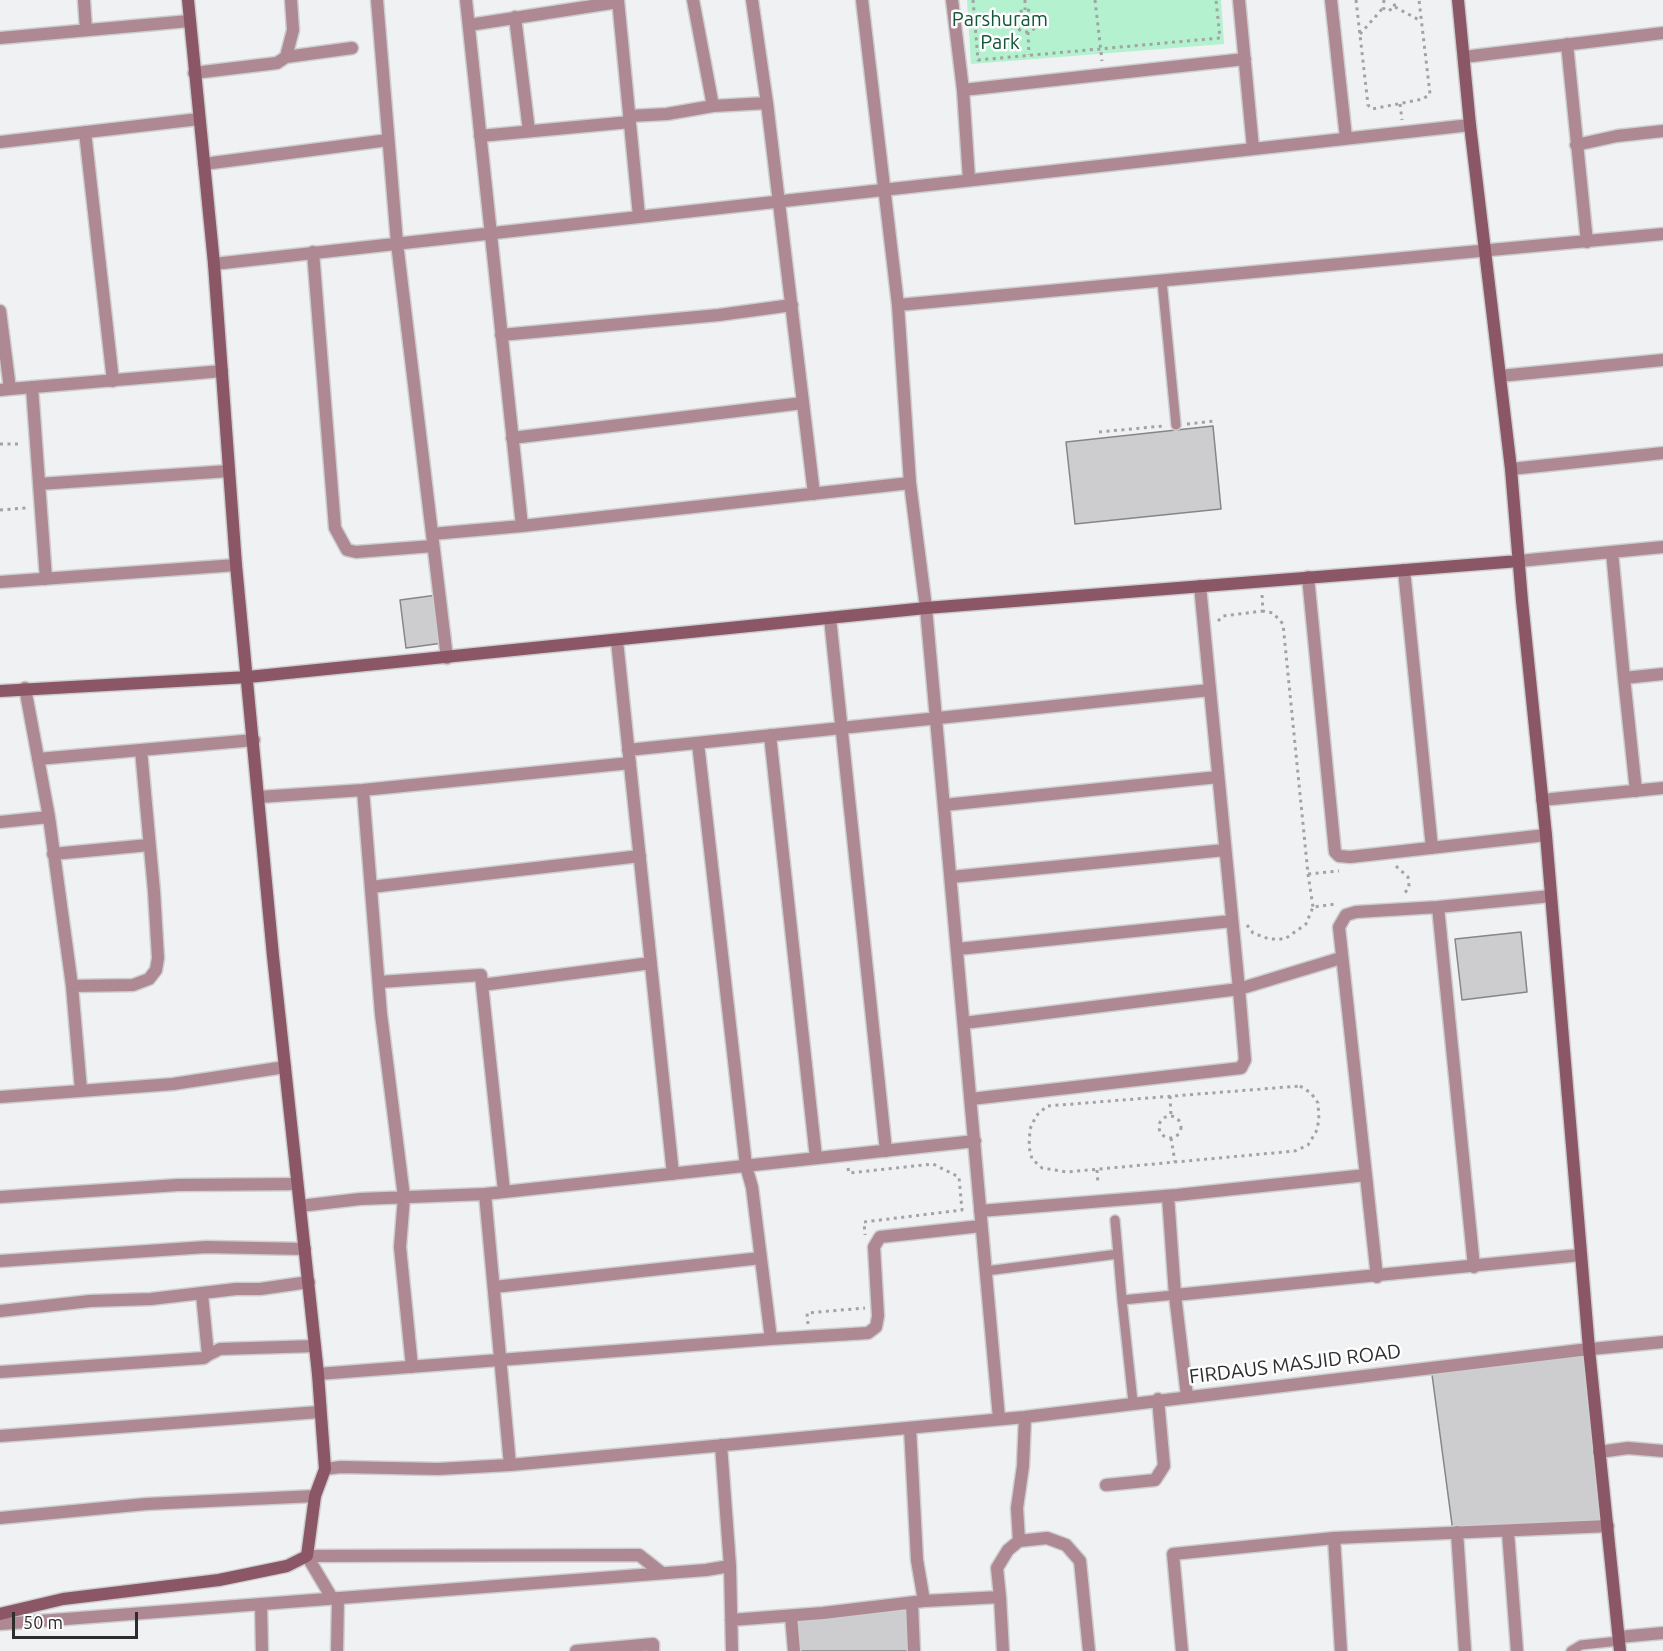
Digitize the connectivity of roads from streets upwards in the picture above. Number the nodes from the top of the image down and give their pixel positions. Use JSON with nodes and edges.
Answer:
{"nodes":[{"id":1,"x":84,"y":0,"type":"edge"},
{"id":2,"x":188,"y":0,"type":"edge"},
{"id":3,"x":291,"y":0,"type":"edge"},
{"id":4,"x":377,"y":0,"type":"edge"},
{"id":5,"x":466,"y":0,"type":"edge"},
{"id":6,"x":693,"y":0,"type":"edge"},
{"id":7,"x":752,"y":0,"type":"edge"},
{"id":8,"x":862,"y":0,"type":"edge"},
{"id":9,"x":952,"y":0,"type":"edge"},
{"id":10,"x":1239,"y":0,"type":"edge"},
{"id":11,"x":1331,"y":0,"type":"edge"},
{"id":12,"x":1458,"y":0,"type":"edge"},
{"id":13,"x":618,"y":1,"type":"edge"},
{"id":14,"x":515,"y":18,"type":"junction"},
{"id":15,"x":189,"y":21,"type":"junction"},
{"id":16,"x":469,"y":24,"type":"junction"},
{"id":17,"x":86,"y":30,"type":"junction"},
{"id":18,"x":1663,"y":33,"type":"edge"},
{"id":19,"x":0,"y":39,"type":"edge"},
{"id":20,"x":1567,"y":44,"type":"junction"},
{"id":21,"x":352,"y":48,"type":"dead end"},
{"id":22,"x":286,"y":57,"type":"junction"},
{"id":23,"x":1464,"y":57,"type":"junction"},
{"id":24,"x":1245,"y":59,"type":"junction"},
{"id":25,"x":194,"y":73,"type":"junction"},
{"id":26,"x":963,"y":90,"type":"junction"},
{"id":27,"x":767,"y":103,"type":"junction"},
{"id":28,"x":713,"y":106,"type":"junction"},
{"id":29,"x":199,"y":119,"type":"junction"},
{"id":30,"x":630,"y":119,"type":"junction"},
{"id":31,"x":1470,"y":125,"type":"junction"},
{"id":32,"x":529,"y":131,"type":"junction"},
{"id":33,"x":1663,"y":131,"type":"edge"},
{"id":34,"x":85,"y":132,"type":"junction"},
{"id":35,"x":480,"y":135,"type":"junction"},
{"id":36,"x":1346,"y":138,"type":"junction"},
{"id":37,"x":388,"y":140,"type":"junction"},
{"id":38,"x":0,"y":142,"type":"edge"},
{"id":39,"x":1576,"y":145,"type":"junction"},
{"id":40,"x":1253,"y":148,"type":"junction"},
{"id":41,"x":204,"y":164,"type":"junction"},
{"id":42,"x":969,"y":179,"type":"junction"},
{"id":43,"x":884,"y":188,"type":"junction"},
{"id":44,"x":777,"y":200,"type":"junction"},
{"id":45,"x":639,"y":216,"type":"junction"},
{"id":46,"x":490,"y":232,"type":"junction"},
{"id":47,"x":1663,"y":234,"type":"edge"},
{"id":48,"x":1587,"y":242,"type":"junction"},
{"id":49,"x":397,"y":243,"type":"junction"},
{"id":50,"x":313,"y":252,"type":"junction"},
{"id":51,"x":1485,"y":253,"type":"junction"},
{"id":52,"x":214,"y":264,"type":"junction"},
{"id":53,"x":792,"y":304,"type":"junction"},
{"id":54,"x":898,"y":304,"type":"junction"},
{"id":55,"x":0,"y":311,"type":"edge"},
{"id":56,"x":501,"y":335,"type":"junction"},
{"id":57,"x":1663,"y":360,"type":"edge"},
{"id":58,"x":222,"y":371,"type":"junction"},
{"id":59,"x":1500,"y":376,"type":"junction"},
{"id":60,"x":113,"y":381,"type":"junction"},
{"id":61,"x":32,"y":387,"type":"junction"},
{"id":62,"x":5,"y":390,"type":"edge"},
{"id":63,"x":803,"y":403,"type":"junction"},
{"id":64,"x":512,"y":438,"type":"junction"},
{"id":65,"x":1663,"y":453,"type":"edge"},
{"id":66,"x":1511,"y":469,"type":"junction"},
{"id":67,"x":229,"y":471,"type":"junction"},
{"id":68,"x":910,"y":483,"type":"junction"},
{"id":69,"x":39,"y":484,"type":"junction"},
{"id":70,"x":814,"y":494,"type":"junction"},
{"id":71,"x":522,"y":526,"type":"junction"},
{"id":72,"x":433,"y":540,"type":"junction"},
{"id":73,"x":1663,"y":547,"type":"edge"},
{"id":74,"x":1612,"y":552,"type":"junction"},
{"id":75,"x":1519,"y":561,"type":"junction"},
{"id":76,"x":236,"y":565,"type":"junction"},
{"id":77,"x":1404,"y":570,"type":"junction"},
{"id":78,"x":1308,"y":577,"type":"junction"},
{"id":79,"x":46,"y":579,"type":"junction"},
{"id":80,"x":0,"y":582,"type":"edge"},
{"id":81,"x":1200,"y":586,"type":"junction"},
{"id":82,"x":926,"y":608,"type":"junction"},
{"id":83,"x":830,"y":618,"type":"junction"},
{"id":84,"x":617,"y":641,"type":"junction"},
{"id":85,"x":447,"y":658,"type":"junction"},
{"id":86,"x":1663,"y":674,"type":"edge"},
{"id":87,"x":249,"y":677,"type":"junction"},
{"id":88,"x":1624,"y":678,"type":"junction"},
{"id":89,"x":25,"y":688,"type":"junction"},
{"id":90,"x":1210,"y":690,"type":"junction"},
{"id":91,"x":0,"y":691,"type":"edge"},
{"id":92,"x":936,"y":719,"type":"junction"},
{"id":93,"x":841,"y":727,"type":"junction"},
{"id":94,"x":770,"y":735,"type":"junction"},
{"id":95,"x":254,"y":740,"type":"junction"},
{"id":96,"x":698,"y":743,"type":"junction"},
{"id":97,"x":141,"y":750,"type":"junction"},
{"id":98,"x":629,"y":756,"type":"junction"},
{"id":99,"x":38,"y":759,"type":"junction"},
{"id":100,"x":1218,"y":777,"type":"junction"},
{"id":101,"x":1663,"y":788,"type":"edge"},
{"id":102,"x":363,"y":790,"type":"junction"},
{"id":103,"x":1636,"y":791,"type":"junction"},
{"id":104,"x":259,"y":797,"type":"junction"},
{"id":105,"x":1542,"y":800,"type":"junction"},
{"id":106,"x":944,"y":806,"type":"junction"},
{"id":107,"x":49,"y":817,"type":"junction"},
{"id":108,"x":0,"y":822,"type":"edge"},
{"id":109,"x":1546,"y":835,"type":"junction"},
{"id":110,"x":149,"y":845,"type":"junction"},
{"id":111,"x":1432,"y":848,"type":"junction"},
{"id":112,"x":1225,"y":849,"type":"junction"},
{"id":113,"x":53,"y":854,"type":"junction"},
{"id":114,"x":640,"y":856,"type":"junction"},
{"id":115,"x":951,"y":877,"type":"junction"},
{"id":116,"x":371,"y":887,"type":"junction"},
{"id":117,"x":1551,"y":896,"type":"junction"},
{"id":118,"x":1438,"y":907,"type":"junction"},
{"id":119,"x":1238,"y":922,"type":"junction"},
{"id":120,"x":958,"y":949,"type":"junction"},
{"id":121,"x":1341,"y":958,"type":"junction"},
{"id":122,"x":651,"y":963,"type":"junction"},
{"id":123,"x":379,"y":982,"type":"junction"},
{"id":124,"x":482,"y":985,"type":"junction"},
{"id":125,"x":72,"y":986,"type":"junction"},
{"id":126,"x":1239,"y":989,"type":"junction"},
{"id":127,"x":964,"y":1023,"type":"junction"},
{"id":128,"x":285,"y":1067,"type":"junction"},
{"id":129,"x":81,"y":1090,"type":"junction"},
{"id":130,"x":0,"y":1097,"type":"edge"},
{"id":131,"x":971,"y":1099,"type":"junction"},
{"id":132,"x":975,"y":1141,"type":"junction"},
{"id":133,"x":886,"y":1151,"type":"junction"},
{"id":134,"x":816,"y":1158,"type":"junction"},
{"id":135,"x":746,"y":1166,"type":"junction"},
{"id":136,"x":673,"y":1174,"type":"junction"},
{"id":137,"x":1366,"y":1175,"type":"junction"},
{"id":138,"x":297,"y":1184,"type":"junction"},
{"id":139,"x":504,"y":1191,"type":"junction"},
{"id":140,"x":485,"y":1194,"type":"junction"},
{"id":141,"x":1168,"y":1196,"type":"junction"},
{"id":142,"x":0,"y":1197,"type":"edge"},
{"id":143,"x":404,"y":1197,"type":"junction"},
{"id":144,"x":300,"y":1206,"type":"junction"},
{"id":145,"x":980,"y":1211,"type":"junction"},
{"id":146,"x":981,"y":1226,"type":"junction"},
{"id":147,"x":305,"y":1249,"type":"junction"},
{"id":148,"x":1581,"y":1255,"type":"junction"},
{"id":149,"x":761,"y":1258,"type":"junction"},
{"id":150,"x":0,"y":1261,"type":"edge"},
{"id":151,"x":1474,"y":1267,"type":"junction"},
{"id":152,"x":1377,"y":1277,"type":"junction"},
{"id":153,"x":309,"y":1282,"type":"junction"},
{"id":154,"x":494,"y":1287,"type":"junction"},
{"id":155,"x":202,"y":1294,"type":"junction"},
{"id":156,"x":1175,"y":1295,"type":"junction"},
{"id":157,"x":0,"y":1311,"type":"edge"},
{"id":158,"x":771,"y":1339,"type":"junction"},
{"id":159,"x":1663,"y":1342,"type":"edge"},
{"id":160,"x":315,"y":1346,"type":"junction"},
{"id":161,"x":1588,"y":1349,"type":"junction"},
{"id":162,"x":208,"y":1355,"type":"junction"},
{"id":163,"x":500,"y":1360,"type":"junction"},
{"id":164,"x":412,"y":1367,"type":"junction"},
{"id":165,"x":0,"y":1372,"type":"edge"},
{"id":166,"x":318,"y":1374,"type":"junction"},
{"id":167,"x":1187,"y":1396,"type":"junction"},
{"id":168,"x":1158,"y":1399,"type":"junction"},
{"id":169,"x":319,"y":1412,"type":"junction"},
{"id":170,"x":1025,"y":1417,"type":"junction"},
{"id":171,"x":1002,"y":1418,"type":"junction"},
{"id":172,"x":910,"y":1428,"type":"junction"},
{"id":173,"x":0,"y":1436,"type":"edge"},
{"id":174,"x":721,"y":1445,"type":"junction"},
{"id":175,"x":1663,"y":1451,"type":"edge"},
{"id":176,"x":1599,"y":1452,"type":"junction"},
{"id":177,"x":510,"y":1465,"type":"junction"},
{"id":178,"x":325,"y":1469,"type":"junction"},
{"id":179,"x":1106,"y":1485,"type":"dead end"},
{"id":180,"x":315,"y":1496,"type":"junction"},
{"id":181,"x":0,"y":1518,"type":"edge"},
{"id":182,"x":1608,"y":1526,"type":"junction"},
{"id":183,"x":1456,"y":1532,"type":"junction"},
{"id":184,"x":1508,"y":1532,"type":"junction"},
{"id":185,"x":1334,"y":1538,"type":"junction"},
{"id":186,"x":1019,"y":1541,"type":"junction"},
{"id":187,"x":307,"y":1556,"type":"junction"},
{"id":188,"x":730,"y":1566,"type":"junction"},
{"id":189,"x":662,"y":1574,"type":"junction"},
{"id":190,"x":1000,"y":1597,"type":"junction"},
{"id":191,"x":335,"y":1598,"type":"junction"},
{"id":192,"x":918,"y":1602,"type":"junction"},
{"id":193,"x":261,"y":1604,"type":"junction"},
{"id":194,"x":0,"y":1614,"type":"edge"},
{"id":195,"x":791,"y":1616,"type":"junction"},
{"id":196,"x":731,"y":1620,"type":"junction"},
{"id":197,"x":0,"y":1624,"type":"edge"},
{"id":198,"x":1663,"y":1633,"type":"edge"},
{"id":199,"x":1620,"y":1643,"type":"edge"},
{"id":200,"x":262,"y":1651,"type":"edge"},
{"id":201,"x":337,"y":1651,"type":"edge"},
{"id":202,"x":576,"y":1651,"type":"edge"},
{"id":203,"x":653,"y":1651,"type":"edge"},
{"id":204,"x":732,"y":1651,"type":"edge"},
{"id":205,"x":794,"y":1651,"type":"edge"},
{"id":206,"x":914,"y":1651,"type":"edge"},
{"id":207,"x":1003,"y":1651,"type":"edge"},
{"id":208,"x":1089,"y":1651,"type":"edge"},
{"id":209,"x":1182,"y":1651,"type":"edge"},
{"id":210,"x":1341,"y":1651,"type":"edge"},
{"id":211,"x":1465,"y":1651,"type":"edge"},
{"id":212,"x":1517,"y":1651,"type":"edge"}],
"edges":[{"from":1,"to":17,"type":"street"},
{"from":2,"to":15,"type":"street"},
{"from":3,"to":22,"type":"street"},
{"from":4,"to":37,"type":"street"},
{"from":5,"to":16,"type":"street"},
{"from":6,"to":28,"type":"street"},
{"from":7,"to":27,"type":"street"},
{"from":8,"to":43,"type":"street"},
{"from":9,"to":26,"type":"street"},
{"from":10,"to":24,"type":"street"},
{"from":11,"to":36,"type":"street"},
{"from":12,"to":23,"type":"street"},
{"from":13,"to":14,"type":"street"},
{"from":13,"to":30,"type":"street"},
{"from":14,"to":16,"type":"street"},
{"from":14,"to":32,"type":"street"},
{"from":15,"to":17,"type":"street"},
{"from":15,"to":25,"type":"street"},
{"from":16,"to":35,"type":"street"},
{"from":17,"to":19,"type":"street"},
{"from":18,"to":20,"type":"street"},
{"from":20,"to":23,"type":"street"},
{"from":20,"to":39,"type":"street"},
{"from":21,"to":22,"type":"street"},
{"from":22,"to":25,"type":"street"},
{"from":23,"to":31,"type":"street"},
{"from":24,"to":26,"type":"street"},
{"from":24,"to":40,"type":"street"},
{"from":25,"to":29,"type":"street"},
{"from":26,"to":42,"type":"street"},
{"from":27,"to":28,"type":"street"},
{"from":27,"to":44,"type":"street"},
{"from":28,"to":30,"type":"street"},
{"from":29,"to":34,"type":"street"},
{"from":29,"to":41,"type":"street"},
{"from":30,"to":32,"type":"street"},
{"from":30,"to":45,"type":"street"},
{"from":31,"to":36,"type":"street"},
{"from":31,"to":51,"type":"street"},
{"from":32,"to":35,"type":"street"},
{"from":33,"to":39,"type":"street"},
{"from":34,"to":38,"type":"street"},
{"from":34,"to":60,"type":"street"},
{"from":35,"to":46,"type":"street"},
{"from":36,"to":40,"type":"street"},
{"from":37,"to":41,"type":"street"},
{"from":37,"to":49,"type":"street"},
{"from":39,"to":48,"type":"street"},
{"from":40,"to":42,"type":"street"},
{"from":41,"to":52,"type":"street"},
{"from":42,"to":43,"type":"street"},
{"from":43,"to":44,"type":"street"},
{"from":43,"to":54,"type":"street"},
{"from":44,"to":45,"type":"street"},
{"from":44,"to":53,"type":"street"},
{"from":45,"to":46,"type":"street"},
{"from":46,"to":49,"type":"street"},
{"from":46,"to":56,"type":"street"},
{"from":47,"to":48,"type":"street"},
{"from":48,"to":51,"type":"street"},
{"from":49,"to":50,"type":"street"},
{"from":49,"to":72,"type":"street"},
{"from":50,"to":52,"type":"street"},
{"from":50,"to":72,"type":"street"},
{"from":51,"to":54,"type":"street"},
{"from":51,"to":59,"type":"street"},
{"from":52,"to":58,"type":"street"},
{"from":53,"to":56,"type":"street"},
{"from":53,"to":63,"type":"street"},
{"from":54,"to":68,"type":"street"},
{"from":55,"to":62,"type":"street"},
{"from":56,"to":64,"type":"street"},
{"from":57,"to":59,"type":"street"},
{"from":58,"to":60,"type":"street"},
{"from":58,"to":67,"type":"street"},
{"from":59,"to":66,"type":"street"},
{"from":60,"to":61,"type":"street"},
{"from":61,"to":62,"type":"street"},
{"from":61,"to":69,"type":"street"},
{"from":63,"to":64,"type":"street"},
{"from":63,"to":70,"type":"street"},
{"from":64,"to":71,"type":"street"},
{"from":65,"to":66,"type":"street"},
{"from":66,"to":75,"type":"street"},
{"from":67,"to":69,"type":"street"},
{"from":67,"to":76,"type":"street"},
{"from":68,"to":70,"type":"street"},
{"from":68,"to":82,"type":"street"},
{"from":69,"to":79,"type":"street"},
{"from":70,"to":71,"type":"street"},
{"from":71,"to":72,"type":"street"},
{"from":72,"to":85,"type":"street"},
{"from":73,"to":74,"type":"street"},
{"from":74,"to":75,"type":"street"},
{"from":74,"to":88,"type":"street"},
{"from":75,"to":77,"type":"street"},
{"from":75,"to":105,"type":"street"},
{"from":76,"to":79,"type":"street"},
{"from":76,"to":87,"type":"street"},
{"from":77,"to":78,"type":"street"},
{"from":77,"to":111,"type":"street"},
{"from":78,"to":81,"type":"street"},
{"from":78,"to":111,"type":"street"},
{"from":79,"to":80,"type":"street"},
{"from":81,"to":82,"type":"street"},
{"from":81,"to":90,"type":"street"},
{"from":82,"to":83,"type":"street"},
{"from":82,"to":92,"type":"street"},
{"from":83,"to":84,"type":"street"},
{"from":83,"to":93,"type":"street"},
{"from":84,"to":85,"type":"street"},
{"from":84,"to":98,"type":"street"},
{"from":85,"to":87,"type":"street"},
{"from":86,"to":88,"type":"street"},
{"from":87,"to":89,"type":"street"},
{"from":87,"to":95,"type":"street"},
{"from":88,"to":103,"type":"street"},
{"from":89,"to":91,"type":"street"},
{"from":89,"to":99,"type":"street"},
{"from":90,"to":92,"type":"street"},
{"from":90,"to":100,"type":"street"},
{"from":92,"to":93,"type":"street"},
{"from":92,"to":106,"type":"street"},
{"from":93,"to":94,"type":"street"},
{"from":93,"to":133,"type":"street"},
{"from":94,"to":96,"type":"street"},
{"from":94,"to":134,"type":"street"},
{"from":95,"to":97,"type":"street"},
{"from":95,"to":104,"type":"street"},
{"from":96,"to":98,"type":"street"},
{"from":96,"to":135,"type":"street"},
{"from":97,"to":99,"type":"street"},
{"from":97,"to":110,"type":"street"},
{"from":98,"to":102,"type":"street"},
{"from":98,"to":114,"type":"street"},
{"from":99,"to":107,"type":"street"},
{"from":100,"to":106,"type":"street"},
{"from":100,"to":112,"type":"street"},
{"from":101,"to":103,"type":"street"},
{"from":102,"to":104,"type":"street"},
{"from":102,"to":116,"type":"street"},
{"from":103,"to":105,"type":"street"},
{"from":104,"to":128,"type":"street"},
{"from":105,"to":109,"type":"street"},
{"from":106,"to":115,"type":"street"},
{"from":107,"to":108,"type":"street"},
{"from":107,"to":113,"type":"street"},
{"from":109,"to":111,"type":"street"},
{"from":109,"to":117,"type":"street"},
{"from":110,"to":113,"type":"street"},
{"from":110,"to":125,"type":"street"},
{"from":112,"to":115,"type":"street"},
{"from":112,"to":119,"type":"street"},
{"from":113,"to":125,"type":"street"},
{"from":114,"to":116,"type":"street"},
{"from":114,"to":122,"type":"street"},
{"from":115,"to":120,"type":"street"},
{"from":116,"to":123,"type":"street"},
{"from":117,"to":118,"type":"street"},
{"from":117,"to":148,"type":"street"},
{"from":118,"to":121,"type":"street"},
{"from":118,"to":151,"type":"street"},
{"from":119,"to":120,"type":"street"},
{"from":119,"to":126,"type":"street"},
{"from":120,"to":127,"type":"street"},
{"from":121,"to":126,"type":"street"},
{"from":121,"to":137,"type":"street"},
{"from":122,"to":124,"type":"street"},
{"from":122,"to":136,"type":"street"},
{"from":123,"to":124,"type":"street"},
{"from":123,"to":143,"type":"street"},
{"from":124,"to":139,"type":"street"},
{"from":125,"to":129,"type":"street"},
{"from":126,"to":127,"type":"street"},
{"from":126,"to":131,"type":"street"},
{"from":127,"to":131,"type":"street"},
{"from":128,"to":129,"type":"street"},
{"from":128,"to":138,"type":"street"},
{"from":129,"to":130,"type":"street"},
{"from":131,"to":132,"type":"street"},
{"from":132,"to":133,"type":"street"},
{"from":132,"to":145,"type":"street"},
{"from":133,"to":134,"type":"street"},
{"from":134,"to":135,"type":"street"},
{"from":135,"to":136,"type":"street"},
{"from":135,"to":149,"type":"street"},
{"from":136,"to":139,"type":"street"},
{"from":137,"to":141,"type":"street"},
{"from":137,"to":152,"type":"street"},
{"from":138,"to":142,"type":"street"},
{"from":138,"to":144,"type":"street"},
{"from":139,"to":140,"type":"street"},
{"from":140,"to":143,"type":"street"},
{"from":140,"to":154,"type":"street"},
{"from":141,"to":145,"type":"street"},
{"from":141,"to":156,"type":"street"},
{"from":143,"to":144,"type":"street"},
{"from":143,"to":164,"type":"street"},
{"from":144,"to":147,"type":"street"},
{"from":145,"to":146,"type":"street"},
{"from":146,"to":158,"type":"street"},
{"from":146,"to":171,"type":"street"},
{"from":147,"to":150,"type":"street"},
{"from":147,"to":153,"type":"street"},
{"from":148,"to":151,"type":"street"},
{"from":148,"to":161,"type":"street"},
{"from":149,"to":154,"type":"street"},
{"from":149,"to":158,"type":"street"},
{"from":151,"to":152,"type":"street"},
{"from":152,"to":156,"type":"street"},
{"from":153,"to":155,"type":"street"},
{"from":153,"to":160,"type":"street"},
{"from":154,"to":163,"type":"street"},
{"from":155,"to":157,"type":"street"},
{"from":155,"to":162,"type":"street"},
{"from":156,"to":167,"type":"street"},
{"from":158,"to":163,"type":"street"},
{"from":159,"to":161,"type":"street"},
{"from":160,"to":162,"type":"street"},
{"from":160,"to":166,"type":"street"},
{"from":161,"to":167,"type":"street"},
{"from":161,"to":171,"type":"street","name":"FIRDAUS MASJID ROAD"},
{"from":161,"to":176,"type":"street"},
{"from":162,"to":165,"type":"street"},
{"from":163,"to":164,"type":"street"},
{"from":163,"to":177,"type":"street"},
{"from":164,"to":166,"type":"street"},
{"from":166,"to":169,"type":"street"},
{"from":167,"to":168,"type":"street"},
{"from":168,"to":170,"type":"street"},
{"from":168,"to":179,"type":"street"},
{"from":169,"to":173,"type":"street"},
{"from":169,"to":178,"type":"street"},
{"from":170,"to":171,"type":"street"},
{"from":170,"to":186,"type":"street"},
{"from":171,"to":172,"type":"street"},
{"from":172,"to":174,"type":"street"},
{"from":172,"to":192,"type":"street"},
{"from":174,"to":177,"type":"street"},
{"from":174,"to":188,"type":"street"},
{"from":175,"to":176,"type":"street"},
{"from":176,"to":182,"type":"street"},
{"from":177,"to":178,"type":"street"},
{"from":178,"to":180,"type":"street"},
{"from":180,"to":181,"type":"street"},
{"from":180,"to":187,"type":"street"},
{"from":182,"to":184,"type":"street"},
{"from":182,"to":199,"type":"street"},
{"from":183,"to":184,"type":"street"},
{"from":183,"to":185,"type":"street"},
{"from":183,"to":211,"type":"street"},
{"from":184,"to":212,"type":"street"},
{"from":185,"to":209,"type":"street"},
{"from":185,"to":210,"type":"street"},
{"from":186,"to":190,"type":"street"},
{"from":186,"to":208,"type":"street"},
{"from":187,"to":189,"type":"street"},
{"from":187,"to":191,"type":"street"},
{"from":187,"to":194,"type":"street"},
{"from":188,"to":189,"type":"street"},
{"from":188,"to":196,"type":"street"},
{"from":189,"to":191,"type":"street"},
{"from":190,"to":192,"type":"street"},
{"from":190,"to":207,"type":"street"},
{"from":191,"to":193,"type":"street"},
{"from":191,"to":201,"type":"street"},
{"from":192,"to":195,"type":"street"},
{"from":192,"to":206,"type":"street"},
{"from":193,"to":197,"type":"street"},
{"from":193,"to":200,"type":"street"},
{"from":195,"to":196,"type":"street"},
{"from":195,"to":205,"type":"street"},
{"from":196,"to":204,"type":"street"},
{"from":198,"to":199,"type":"street"},
{"from":202,"to":203,"type":"street"}]}
